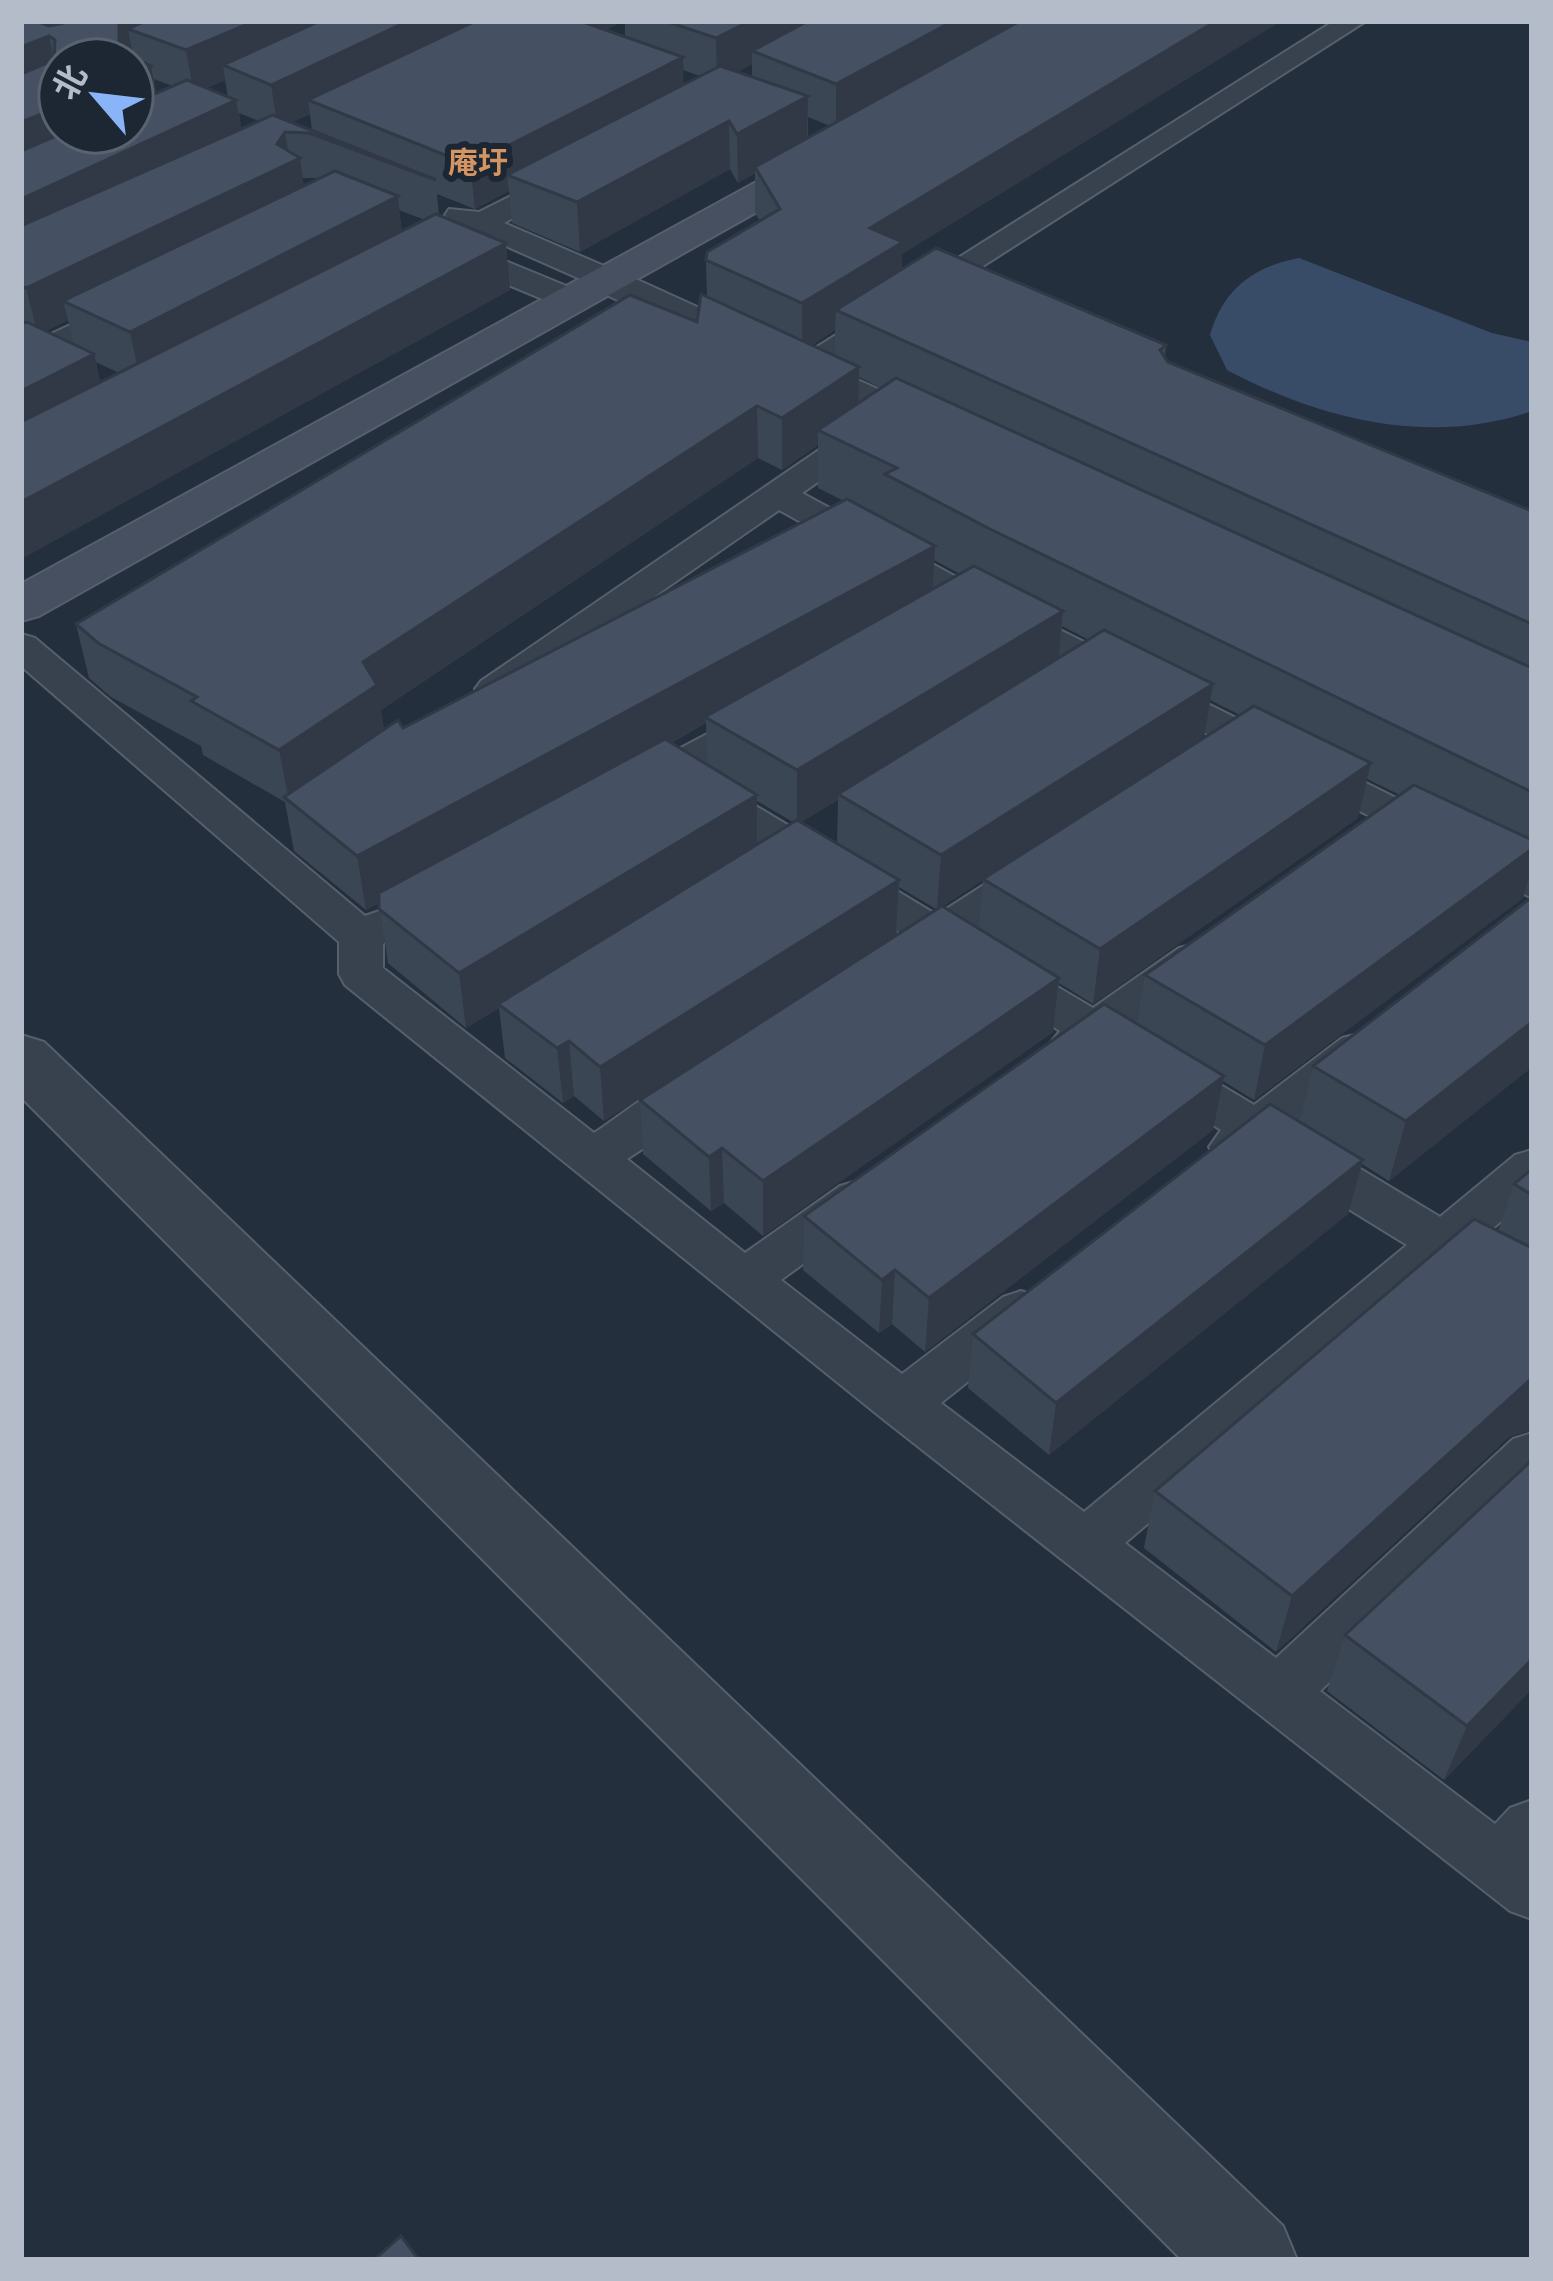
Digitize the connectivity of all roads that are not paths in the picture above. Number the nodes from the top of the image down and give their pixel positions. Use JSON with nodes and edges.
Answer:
{"nodes":[{"id":1,"x":1353,"y":21,"type":"edge"},
{"id":2,"x":805,"y":128,"type":"edge"},
{"id":3,"x":857,"y":138,"type":"joint"},
{"id":4,"x":599,"y":160,"type":"edge"},
{"id":5,"x":435,"y":206,"type":"edge"},
{"id":6,"x":479,"y":223,"type":"junction"},
{"id":7,"x":400,"y":228,"type":"edge"},
{"id":8,"x":439,"y":245,"type":"junction"},
{"id":9,"x":380,"y":276,"type":"edge"},
{"id":10,"x":588,"y":289,"type":"junction"},
{"id":11,"x":159,"y":293,"type":"edge"},
{"id":12,"x":27,"y":352,"type":"edge"},
{"id":13,"x":800,"y":370,"type":"junction"},
{"id":14,"x":80,"y":372,"type":"edge"},
{"id":15,"x":894,"y":414,"type":"junction"},
{"id":16,"x":979,"y":454,"type":"edge"},
{"id":17,"x":779,"y":495,"type":"junction"},
{"id":18,"x":969,"y":599,"type":"junction"},
{"id":19,"x":21,"y":605,"type":"edge"},
{"id":20,"x":929,"y":622,"type":"edge"},
{"id":21,"x":21,"y":646,"type":"edge"},
{"id":22,"x":1096,"y":663,"type":"junction"},
{"id":23,"x":1056,"y":688,"type":"edge"},
{"id":24,"x":809,"y":691,"type":"edge"},
{"id":25,"x":470,"y":706,"type":"edge"},
{"id":26,"x":1243,"y":737,"type":"junction"},
{"id":27,"x":1205,"y":762,"type":"edge"},
{"id":28,"x":668,"y":771,"type":"junction"},
{"id":29,"x":607,"y":804,"type":"edge"},
{"id":30,"x":1397,"y":816,"type":"junction"},
{"id":31,"x":297,"y":825,"type":"edge"},
{"id":32,"x":837,"y":825,"type":"dead end"},
{"id":33,"x":1360,"y":843,"type":"edge"},
{"id":34,"x":1071,"y":849,"type":"edge"},
{"id":35,"x":798,"y":850,"type":"junction"},
{"id":36,"x":258,"y":851,"type":"junction"},
{"id":37,"x":758,"y":874,"type":"edge"},
{"id":38,"x":1532,"y":884,"type":"edge"},
{"id":39,"x":422,"y":904,"type":"edge"},
{"id":40,"x":938,"y":935,"type":"junction"},
{"id":41,"x":1227,"y":936,"type":"edge"},
{"id":42,"x":361,"y":937,"type":"junction"},
{"id":43,"x":880,"y":972,"type":"edge"},
{"id":44,"x":1403,"y":1015,"type":"edge"},
{"id":45,"x":1094,"y":1030,"type":"junction"},
{"id":46,"x":21,"y":1058,"type":"edge"},
{"id":47,"x":726,"y":1071,"type":"edge"},
{"id":48,"x":1036,"y":1072,"type":"edge"},
{"id":49,"x":1256,"y":1129,"type":"junction"},
{"id":50,"x":592,"y":1158,"type":"junction"},
{"id":51,"x":1532,"y":1168,"type":"edge"},
{"id":52,"x":900,"y":1169,"type":"edge"},
{"id":53,"x":1200,"y":1172,"type":"edge"},
{"id":54,"x":1443,"y":1243,"type":"junction"},
{"id":55,"x":744,"y":1280,"type":"junction"},
{"id":56,"x":1051,"y":1288,"type":"edge"},
{"id":57,"x":1532,"y":1297,"type":"edge"},
{"id":58,"x":902,"y":1404,"type":"junction"},
{"id":59,"x":1532,"y":1454,"type":"edge"},
{"id":60,"x":1084,"y":1545,"type":"junction"},
{"id":61,"x":1278,"y":1693,"type":"junction"},
{"id":62,"x":1521,"y":1861,"type":"edge"},
{"id":63,"x":1249,"y":2260,"type":"edge"}],
"edges":[{"from":1,"to":13,"type":"lane"},
{"from":2,"to":3,"type":"lane"},
{"from":3,"to":10,"type":"street"},
{"from":4,"to":6,"type":"lane"},
{"from":5,"to":6,"type":"lane"},
{"from":6,"to":8,"type":"lane"},
{"from":6,"to":10,"type":"lane"},
{"from":7,"to":8,"type":"lane"},
{"from":8,"to":9,"type":"lane"},
{"from":8,"to":10,"type":"lane"},
{"from":10,"to":13,"type":"street"},
{"from":10,"to":19,"type":"street"},
{"from":11,"to":12,"type":"lane"},
{"from":12,"to":14,"type":"lane"},
{"from":13,"to":15,"type":"street"},
{"from":15,"to":16,"type":"street"},
{"from":15,"to":17,"type":"lane"},
{"from":17,"to":18,"type":"lane"},
{"from":17,"to":25,"type":"lane"},
{"from":18,"to":20,"type":"lane"},
{"from":18,"to":22,"type":"lane"},
{"from":21,"to":36,"type":"lane"},
{"from":22,"to":23,"type":"lane"},
{"from":22,"to":26,"type":"lane"},
{"from":24,"to":28,"type":"lane"},
{"from":26,"to":27,"type":"lane"},
{"from":26,"to":30,"type":"lane"},
{"from":28,"to":29,"type":"lane"},
{"from":28,"to":35,"type":"lane"},
{"from":30,"to":33,"type":"lane"},
{"from":30,"to":38,"type":"lane"},
{"from":31,"to":36,"type":"lane"},
{"from":32,"to":35,"type":"lane"},
{"from":34,"to":40,"type":"lane"},
{"from":35,"to":37,"type":"lane"},
{"from":35,"to":40,"type":"lane"},
{"from":36,"to":42,"type":"lane"},
{"from":39,"to":42,"type":"lane"},
{"from":40,"to":43,"type":"lane"},
{"from":40,"to":45,"type":"lane"},
{"from":41,"to":45,"type":"lane"},
{"from":42,"to":50,"type":"lane"},
{"from":44,"to":49,"type":"lane"},
{"from":45,"to":48,"type":"lane"},
{"from":45,"to":49,"type":"lane"},
{"from":46,"to":63,"type":"street"},
{"from":47,"to":50,"type":"lane"},
{"from":49,"to":53,"type":"lane"},
{"from":49,"to":54,"type":"lane"},
{"from":50,"to":55,"type":"lane"},
{"from":51,"to":54,"type":"lane"},
{"from":52,"to":55,"type":"lane"},
{"from":54,"to":57,"type":"lane"},
{"from":54,"to":60,"type":"lane"},
{"from":55,"to":58,"type":"lane"},
{"from":56,"to":58,"type":"lane"},
{"from":58,"to":60,"type":"lane"},
{"from":59,"to":61,"type":"lane"},
{"from":60,"to":61,"type":"lane"},
{"from":61,"to":62,"type":"lane"}]}
